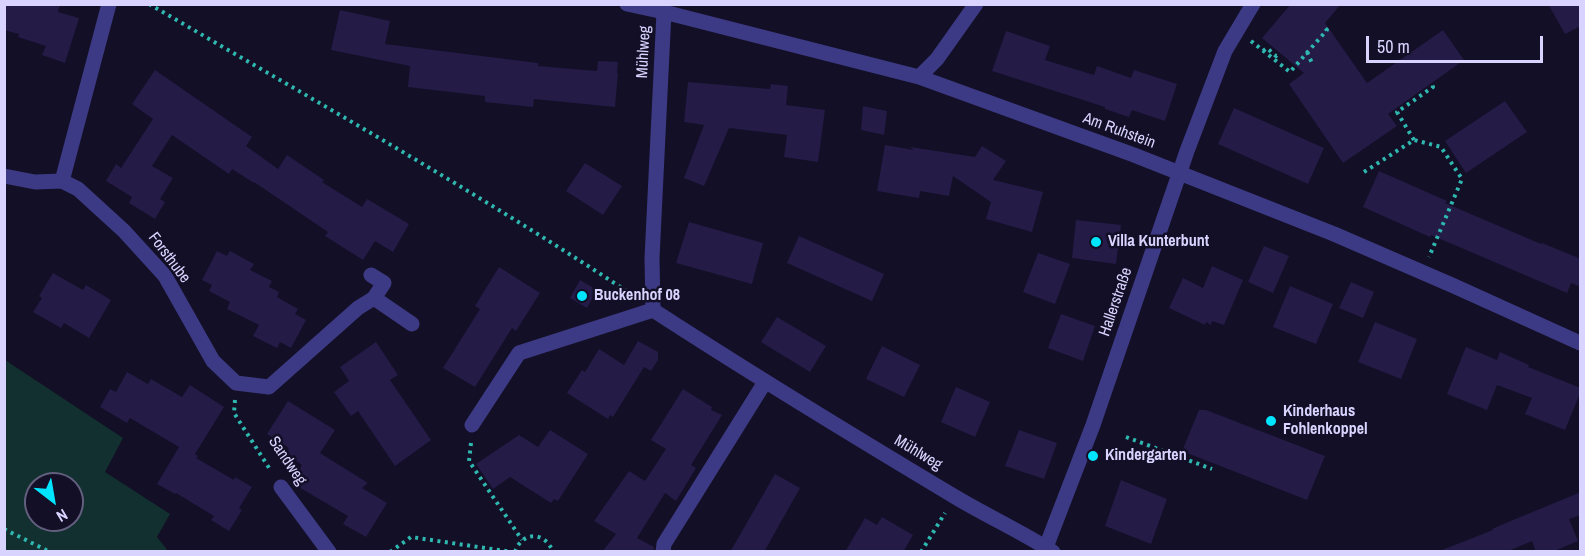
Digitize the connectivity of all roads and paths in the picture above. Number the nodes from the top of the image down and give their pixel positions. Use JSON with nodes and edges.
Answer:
{"nodes":[{"id":1,"x":109,"y":4,"type":"edge"},
{"id":2,"x":149,"y":4,"type":"edge"},
{"id":3,"x":627,"y":4,"type":"edge"},
{"id":4,"x":976,"y":4,"type":"edge"},
{"id":5,"x":1253,"y":4,"type":"edge"},
{"id":6,"x":664,"y":8,"type":"edge"},
{"id":7,"x":1323,"y":26,"type":"dead end"},
{"id":8,"x":1246,"y":36,"type":"dead end"},
{"id":9,"x":1263,"y":51,"type":"junction"},
{"id":10,"x":1307,"y":52,"type":"junction"},
{"id":11,"x":1278,"y":54,"type":"dead end"},
{"id":12,"x":1312,"y":63,"type":"dead end"},
{"id":13,"x":918,"y":78,"type":"junction"},
{"id":14,"x":1431,"y":83,"type":"dead end"},
{"id":15,"x":1414,"y":140,"type":"junction"},
{"id":16,"x":1364,"y":171,"type":"dead end"},
{"id":17,"x":1179,"y":173,"type":"junction"},
{"id":18,"x":4,"y":176,"type":"edge"},
{"id":19,"x":62,"y":181,"type":"junction"},
{"id":20,"x":1429,"y":258,"type":"dead end"},
{"id":21,"x":371,"y":275,"type":"dead end"},
{"id":22,"x":374,"y":298,"type":"junction"},
{"id":23,"x":638,"y":298,"type":"dead end"},
{"id":24,"x":653,"y":310,"type":"junction"},
{"id":25,"x":412,"y":324,"type":"dead end"},
{"id":26,"x":1581,"y":343,"type":"edge"},
{"id":27,"x":765,"y":382,"type":"junction"},
{"id":28,"x":236,"y":383,"type":"junction"},
{"id":29,"x":472,"y":425,"type":"joint"},
{"id":30,"x":1126,"y":437,"type":"dead end"},
{"id":31,"x":1212,"y":469,"type":"dead end"},
{"id":32,"x":281,"y":487,"type":"joint"},
{"id":33,"x":956,"y":497,"type":"junction"},
{"id":34,"x":4,"y":529,"type":"edge"},
{"id":35,"x":522,"y":540,"type":"junction"},
{"id":36,"x":1050,"y":549,"type":"edge"},
{"id":37,"x":50,"y":552,"type":"edge"},
{"id":38,"x":329,"y":552,"type":"edge"},
{"id":39,"x":390,"y":552,"type":"edge"},
{"id":40,"x":513,"y":552,"type":"edge"},
{"id":41,"x":553,"y":552,"type":"edge"},
{"id":42,"x":663,"y":552,"type":"edge"},
{"id":43,"x":921,"y":552,"type":"edge"}],
"edges":[{"from":1,"to":19,"type":"street"},
{"from":2,"to":23,"type":"path"},
{"from":3,"to":6,"type":"street","name":"Am Ruhstein"},
{"from":4,"to":13,"type":"street"},
{"from":5,"to":17,"type":"street","name":"Hallerstraße"},
{"from":6,"to":13,"type":"street","name":"Am Ruhstein"},
{"from":6,"to":24,"type":"street","name":"Mühlweg"},
{"from":7,"to":10,"type":"path"},
{"from":8,"to":9,"type":"path"},
{"from":9,"to":10,"type":"path"},
{"from":9,"to":11,"type":"path"},
{"from":10,"to":12,"type":"path"},
{"from":13,"to":17,"type":"street","name":"Am Ruhstein"},
{"from":14,"to":15,"type":"path"},
{"from":15,"to":16,"type":"path"},
{"from":15,"to":20,"type":"path"},
{"from":17,"to":26,"type":"street","name":"Am Ruhstein"},
{"from":17,"to":36,"type":"street","name":"Hallerstraße"},
{"from":18,"to":19,"type":"street"},
{"from":19,"to":28,"type":"street","name":"Forsthube"},
{"from":21,"to":22,"type":"street"},
{"from":22,"to":25,"type":"street"},
{"from":22,"to":28,"type":"street"},
{"from":24,"to":27,"type":"street","name":"Mühlweg"},
{"from":24,"to":29,"type":"street"},
{"from":27,"to":33,"type":"street","name":"Mühlweg"},
{"from":27,"to":42,"type":"street"},
{"from":28,"to":32,"type":"path","name":"Sandweg"},
{"from":29,"to":35,"type":"path"},
{"from":30,"to":31,"type":"path"},
{"from":32,"to":38,"type":"street","name":"Sandweg"},
{"from":33,"to":36,"type":"street","name":"Mühlweg"},
{"from":33,"to":43,"type":"path"},
{"from":34,"to":37,"type":"path"},
{"from":35,"to":40,"type":"path"},
{"from":35,"to":41,"type":"path"},
{"from":39,"to":40,"type":"path"}]}
